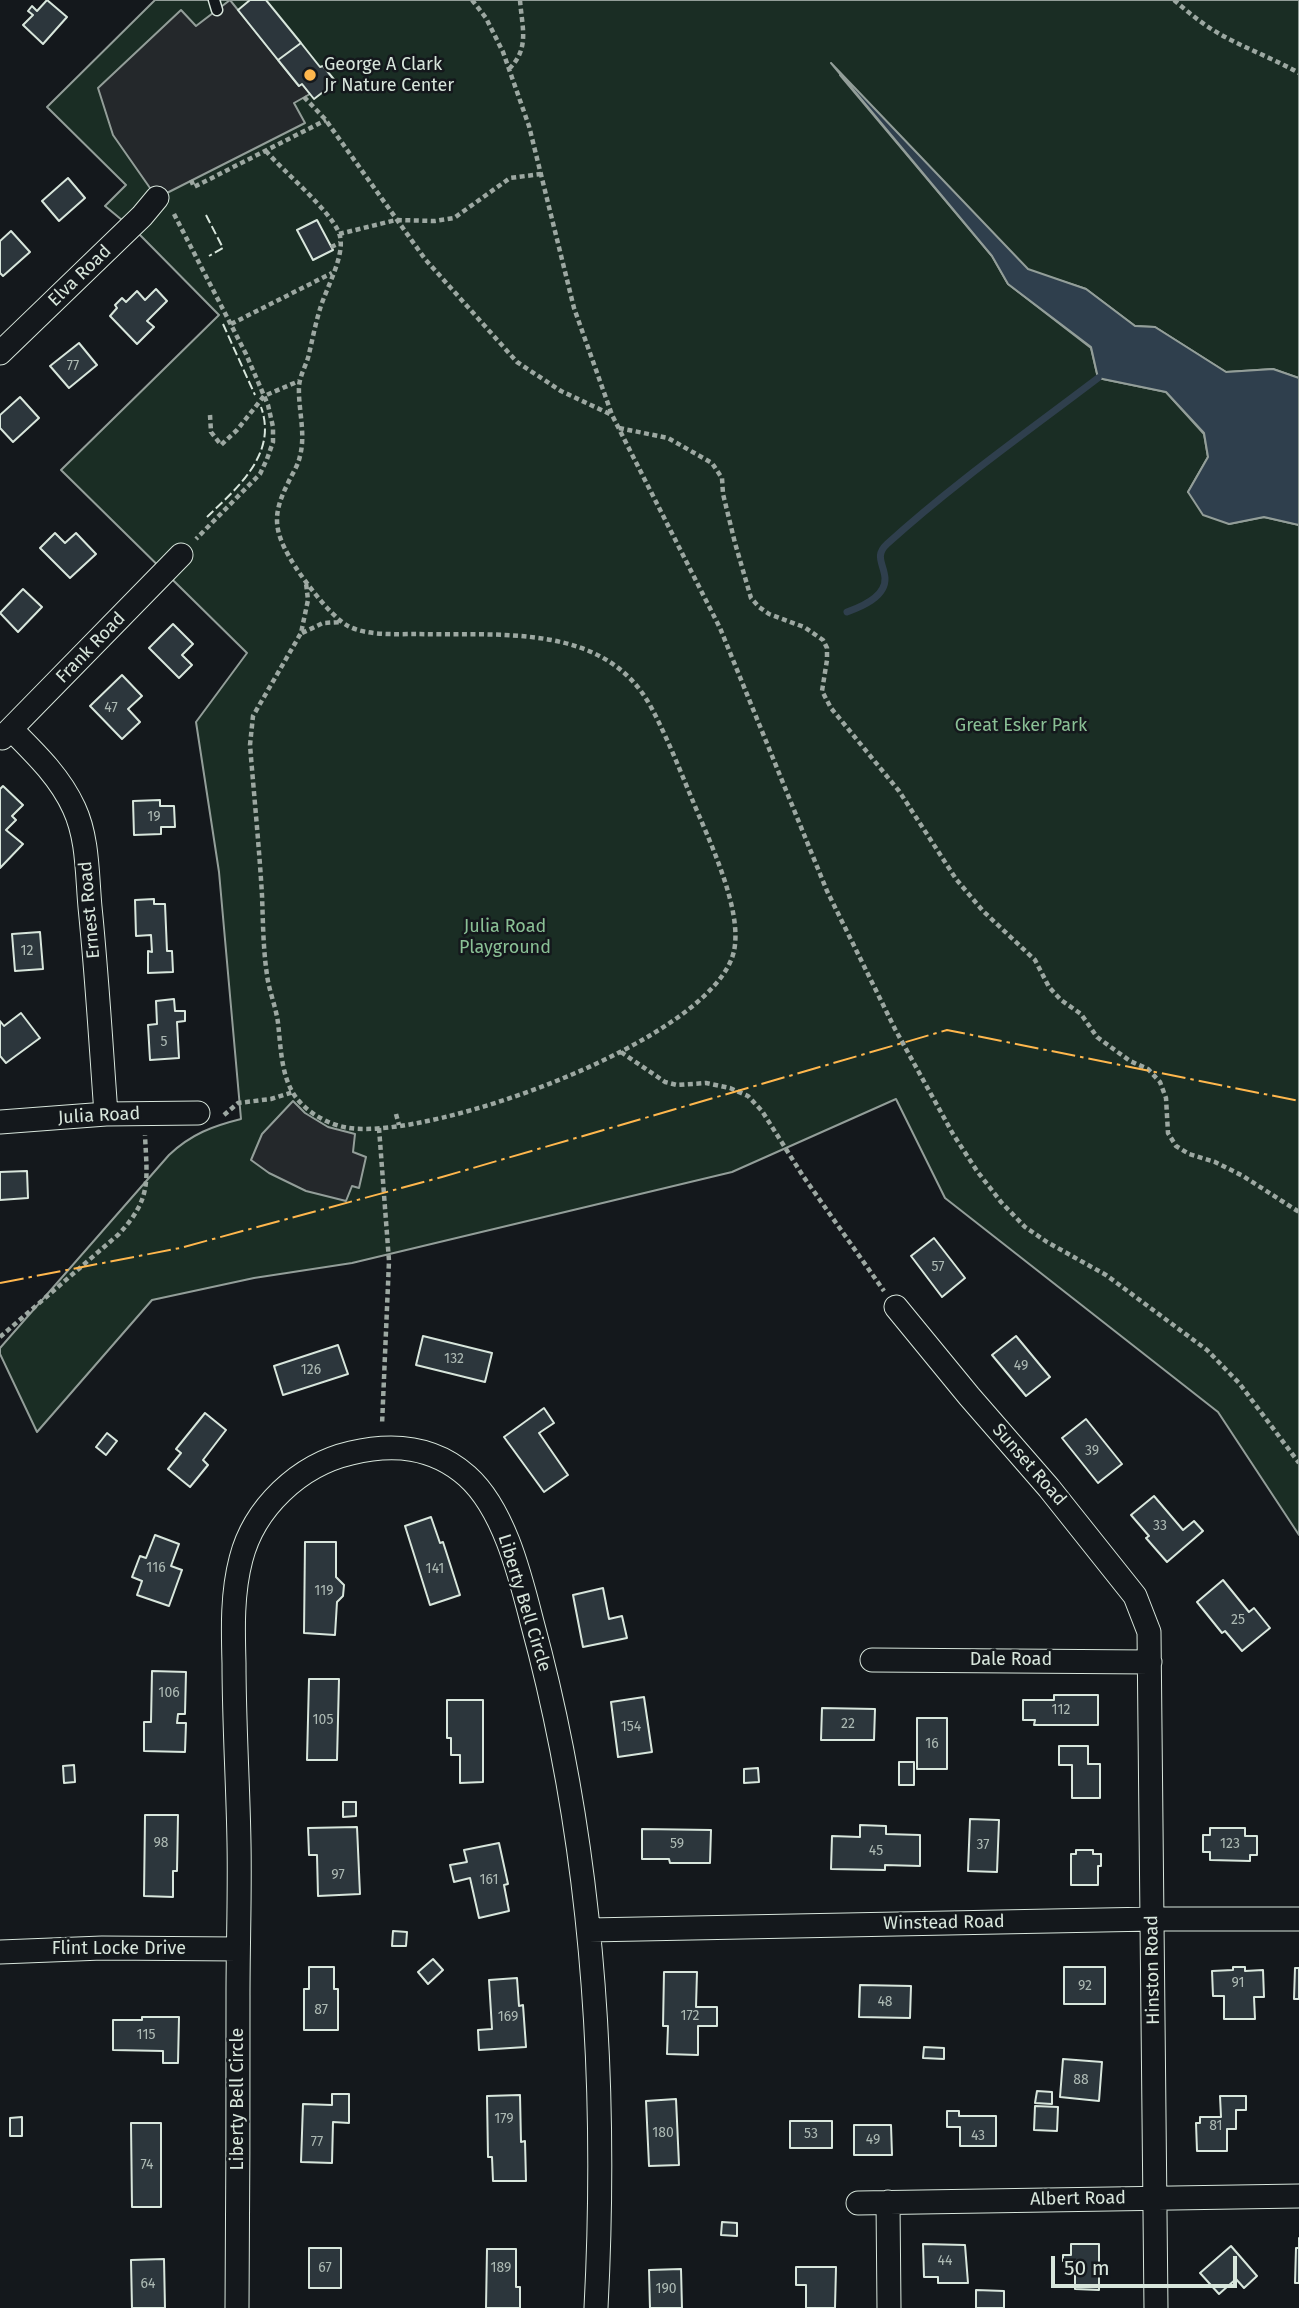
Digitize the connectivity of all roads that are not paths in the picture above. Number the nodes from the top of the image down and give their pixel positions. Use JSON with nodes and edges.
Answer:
{"nodes":[{"id":1,"x":163,"y":202,"type":"road end"},
{"id":2,"x":0,"y":353,"type":"edge"},
{"id":3,"x":181,"y":555,"type":"road end"},
{"id":4,"x":6,"y":734,"type":"edge"},
{"id":5,"x":198,"y":1113,"type":"dead end"},
{"id":6,"x":106,"y":1114,"type":"junction"},
{"id":7,"x":0,"y":1122,"type":"edge"},
{"id":8,"x":896,"y":1307,"type":"road end"},
{"id":9,"x":1149,"y":1632,"type":"joint"},
{"id":10,"x":872,"y":1660,"type":"dead end"},
{"id":11,"x":1150,"y":1662,"type":"junction"},
{"id":12,"x":1153,"y":1919,"type":"junction"},
{"id":13,"x":1299,"y":1919,"type":"edge"},
{"id":14,"x":589,"y":1930,"type":"junction"},
{"id":15,"x":238,"y":1949,"type":"junction"},
{"id":16,"x":0,"y":1952,"type":"edge"},
{"id":17,"x":1299,"y":2196,"type":"edge"},
{"id":18,"x":1156,"y":2197,"type":"junction"},
{"id":19,"x":888,"y":2202,"type":"junction"},
{"id":20,"x":858,"y":2203,"type":"dead end"},
{"id":21,"x":236,"y":2308,"type":"edge"},
{"id":22,"x":596,"y":2308,"type":"edge"},
{"id":23,"x":889,"y":2308,"type":"edge"},
{"id":24,"x":1156,"y":2308,"type":"edge"}],
"edges":[{"from":1,"to":2,"type":"street","name":"Elva Road"},
{"from":3,"to":4,"type":"street","name":"Frank Road"},
{"from":4,"to":6,"type":"street","name":"Ernest Road"},
{"from":5,"to":6,"type":"street","name":"Julia Road"},
{"from":6,"to":7,"type":"street","name":"Julia Road"},
{"from":8,"to":9,"type":"street","name":"Sunset Road"},
{"from":9,"to":11,"type":"street","name":"Hinston Road"},
{"from":10,"to":11,"type":"street","name":"Dale Road"},
{"from":11,"to":12,"type":"street","name":"Hinston Road"},
{"from":12,"to":13,"type":"street","name":"Winstead Road"},
{"from":12,"to":14,"type":"street","name":"Winstead Road"},
{"from":12,"to":18,"type":"street","name":"Hinston Road"},
{"from":14,"to":15,"type":"street","name":"Liberty Bell Circle"},
{"from":14,"to":22,"type":"street","name":"Liberty Bell Circle"},
{"from":15,"to":16,"type":"street","name":"Flint Locke Drive"},
{"from":15,"to":21,"type":"street","name":"Liberty Bell Circle"},
{"from":17,"to":18,"type":"street","name":"Albert Road"},
{"from":18,"to":19,"type":"street","name":"Albert Road"},
{"from":18,"to":24,"type":"street","name":"Hinston Road"},
{"from":19,"to":20,"type":"street","name":"Albert Road"},
{"from":19,"to":23,"type":"street"}]}
